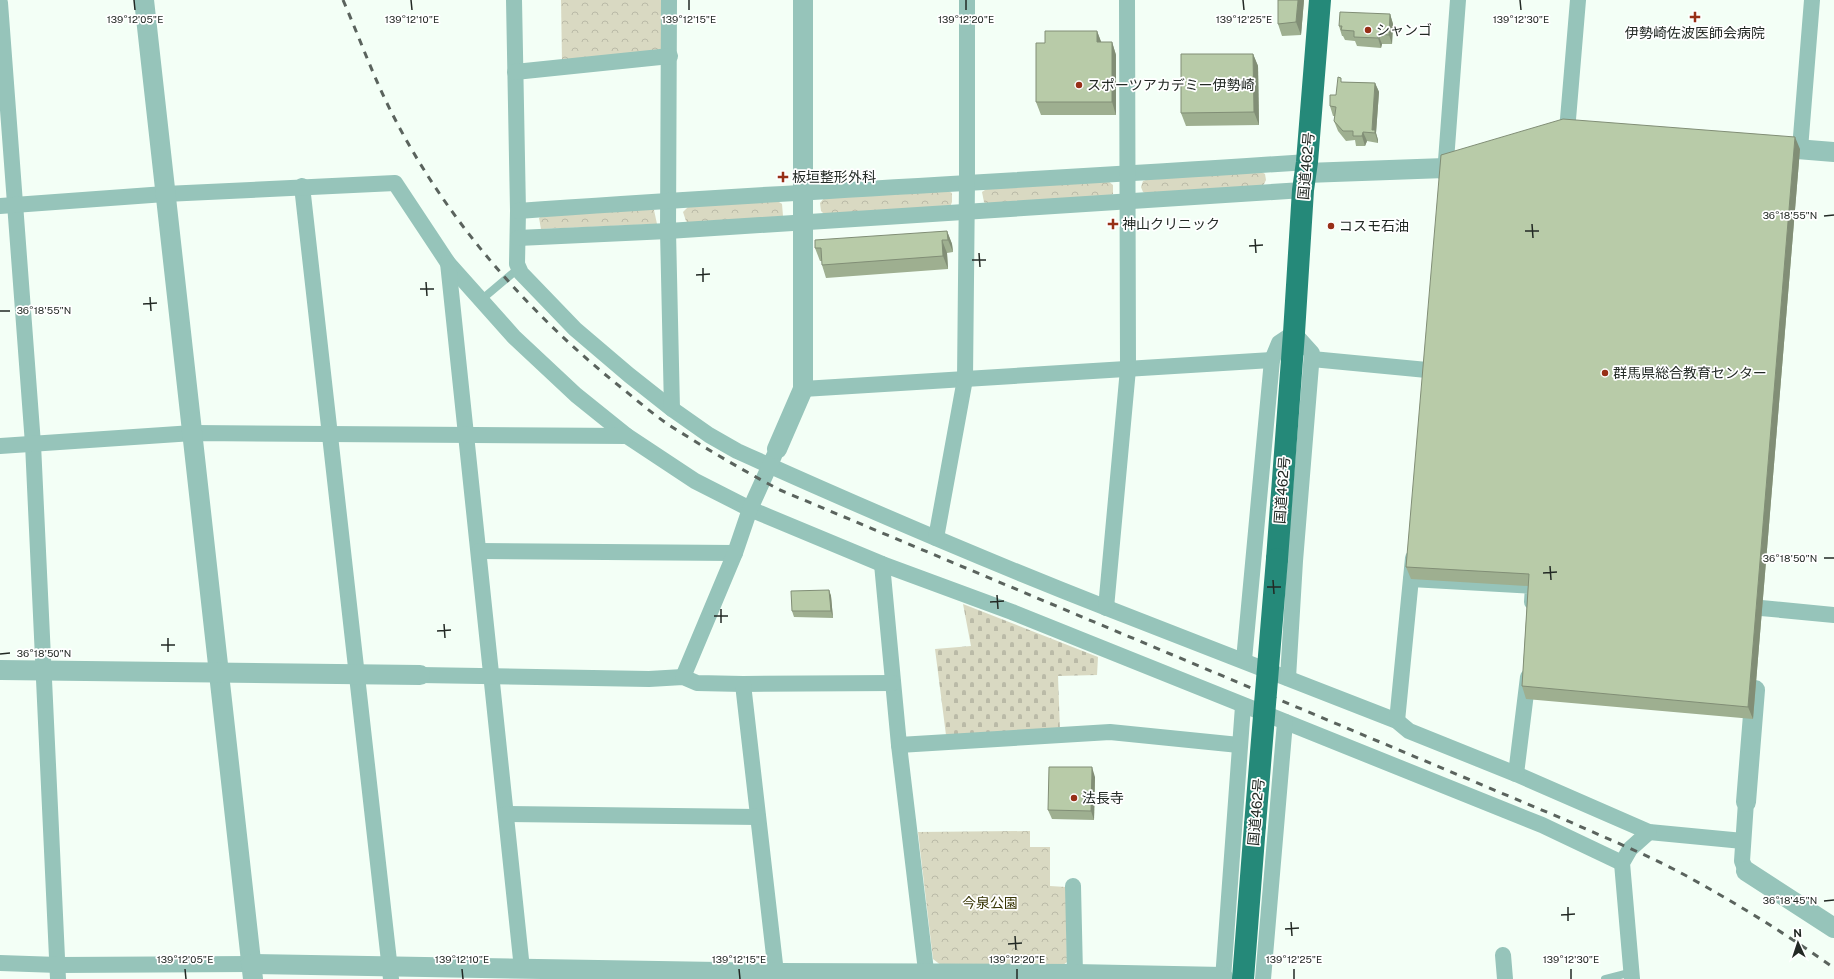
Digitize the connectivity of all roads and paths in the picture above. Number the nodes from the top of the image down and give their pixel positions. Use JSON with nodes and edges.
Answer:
{"nodes":[{"id":1,"x":144,"y":0,"type":"edge"},
{"id":2,"x":514,"y":0,"type":"edge"},
{"id":3,"x":669,"y":0,"type":"edge"},
{"id":4,"x":803,"y":0,"type":"edge"},
{"id":5,"x":966,"y":0,"type":"edge"},
{"id":6,"x":1127,"y":0,"type":"edge"},
{"id":7,"x":1320,"y":0,"type":"edge"},
{"id":8,"x":1458,"y":0,"type":"edge"},
{"id":9,"x":1578,"y":0,"type":"edge"},
{"id":10,"x":1812,"y":0,"type":"edge"},
{"id":11,"x":0,"y":3,"type":"edge"},
{"id":12,"x":670,"y":56,"type":"junction"},
{"id":13,"x":515,"y":72,"type":"junction"},
{"id":14,"x":1566,"y":133,"type":"edge"},
{"id":15,"x":1753,"y":146,"type":"edge"},
{"id":16,"x":1834,"y":152,"type":"edge"},
{"id":17,"x":1483,"y":156,"type":"edge"},
{"id":18,"x":1799,"y":157,"type":"junction"},
{"id":19,"x":1446,"y":168,"type":"junction"},
{"id":20,"x":1128,"y":175,"type":"junction"},
{"id":21,"x":1305,"y":175,"type":"junction"},
{"id":22,"x":967,"y":182,"type":"junction"},
{"id":23,"x":302,"y":186,"type":"junction"},
{"id":24,"x":1443,"y":191,"type":"edge"},
{"id":25,"x":803,"y":192,"type":"junction"},
{"id":26,"x":165,"y":194,"type":"junction"},
{"id":27,"x":668,"y":200,"type":"junction"},
{"id":28,"x":1127,"y":203,"type":"junction"},
{"id":29,"x":7,"y":205,"type":"edge"},
{"id":30,"x":518,"y":211,"type":"junction"},
{"id":31,"x":967,"y":212,"type":"junction"},
{"id":32,"x":803,"y":222,"type":"junction"},
{"id":33,"x":668,"y":231,"type":"junction"},
{"id":34,"x":518,"y":238,"type":"junction"},
{"id":35,"x":448,"y":263,"type":"junction"},
{"id":36,"x":519,"y":268,"type":"junction"},
{"id":37,"x":481,"y":300,"type":"junction"},
{"id":38,"x":1294,"y":333,"type":"junction"},
{"id":39,"x":1272,"y":360,"type":"junction"},
{"id":40,"x":1312,"y":360,"type":"junction"},
{"id":41,"x":1128,"y":369,"type":"junction"},
{"id":42,"x":1427,"y":370,"type":"edge"},
{"id":43,"x":965,"y":379,"type":"junction"},
{"id":44,"x":803,"y":389,"type":"junction"},
{"id":45,"x":672,"y":409,"type":"junction"},
{"id":46,"x":193,"y":433,"type":"junction"},
{"id":47,"x":330,"y":434,"type":"junction"},
{"id":48,"x":466,"y":435,"type":"junction"},
{"id":49,"x":628,"y":436,"type":"junction"},
{"id":50,"x":33,"y":444,"type":"junction"},
{"id":51,"x":0,"y":446,"type":"edge"},
{"id":52,"x":774,"y":457,"type":"junction"},
{"id":53,"x":750,"y":509,"type":"junction"},
{"id":54,"x":936,"y":538,"type":"junction"},
{"id":55,"x":1414,"y":541,"type":"edge"},
{"id":56,"x":479,"y":551,"type":"junction"},
{"id":57,"x":735,"y":554,"type":"junction"},
{"id":58,"x":882,"y":564,"type":"junction"},
{"id":59,"x":1411,"y":579,"type":"junction"},
{"id":60,"x":1106,"y":608,"type":"junction"},
{"id":61,"x":1761,"y":608,"type":"dead end"},
{"id":62,"x":1834,"y":615,"type":"edge"},
{"id":63,"x":1532,"y":616,"type":"edge"},
{"id":64,"x":1244,"y":660,"type":"junction"},
{"id":65,"x":1529,"y":661,"type":"edge"},
{"id":66,"x":0,"y":670,"type":"edge"},
{"id":67,"x":44,"y":670,"type":"junction"},
{"id":68,"x":219,"y":672,"type":"junction"},
{"id":69,"x":1756,"y":672,"type":"dead end"},
{"id":70,"x":357,"y":674,"type":"junction"},
{"id":71,"x":420,"y":675,"type":"joint"},
{"id":72,"x":492,"y":675,"type":"junction"},
{"id":73,"x":683,"y":677,"type":"junction"},
{"id":74,"x":1288,"y":678,"type":"junction"},
{"id":75,"x":893,"y":683,"type":"junction"},
{"id":76,"x":743,"y":684,"type":"junction"},
{"id":77,"x":1243,"y":706,"type":"junction"},
{"id":78,"x":1397,"y":721,"type":"junction"},
{"id":79,"x":1284,"y":722,"type":"junction"},
{"id":80,"x":899,"y":745,"type":"junction"},
{"id":81,"x":1239,"y":745,"type":"junction"},
{"id":82,"x":1516,"y":774,"type":"junction"},
{"id":83,"x":1746,"y":802,"type":"joint"},
{"id":84,"x":506,"y":814,"type":"junction"},
{"id":85,"x":758,"y":817,"type":"junction"},
{"id":86,"x":1649,"y":832,"type":"junction"},
{"id":87,"x":1743,"y":841,"type":"junction"},
{"id":88,"x":1622,"y":863,"type":"junction"},
{"id":89,"x":1746,"y":871,"type":"joint"},
{"id":90,"x":1073,"y":886,"type":"dead end"},
{"id":91,"x":1834,"y":928,"type":"edge"},
{"id":92,"x":1504,"y":955,"type":"dead end"},
{"id":93,"x":0,"y":963,"type":"edge"},
{"id":94,"x":522,"y":969,"type":"junction"},
{"id":95,"x":58,"y":972,"type":"edge"},
{"id":96,"x":252,"y":972,"type":"edge"},
{"id":97,"x":391,"y":973,"type":"edge"},
{"id":98,"x":776,"y":973,"type":"junction"},
{"id":99,"x":1075,"y":974,"type":"junction"},
{"id":100,"x":652,"y":975,"type":"edge"},
{"id":101,"x":1632,"y":976,"type":"edge"},
{"id":102,"x":927,"y":977,"type":"edge"},
{"id":103,"x":1230,"y":978,"type":"edge"},
{"id":104,"x":1263,"y":979,"type":"edge"},
{"id":105,"x":1505,"y":979,"type":"edge"},
{"id":106,"x":1605,"y":979,"type":"edge"}],
"edges":[{"from":1,"to":26,"type":"street"},
{"from":2,"to":13,"type":"street"},
{"from":3,"to":12,"type":"street"},
{"from":4,"to":25,"type":"street"},
{"from":5,"to":22,"type":"street"},
{"from":6,"to":20,"type":"street"},
{"from":7,"to":21,"type":"highway","name":"国道462号"},
{"from":8,"to":19,"type":"street"},
{"from":9,"to":14,"type":"street"},
{"from":10,"to":18,"type":"street"},
{"from":11,"to":29,"type":"street"},
{"from":12,"to":13,"type":"street"},
{"from":12,"to":27,"type":"street"},
{"from":13,"to":30,"type":"street"},
{"from":15,"to":18,"type":"street"},
{"from":16,"to":18,"type":"street"},
{"from":17,"to":19,"type":"street"},
{"from":19,"to":21,"type":"street"},
{"from":19,"to":24,"type":"street"},
{"from":20,"to":21,"type":"street"},
{"from":20,"to":22,"type":"street"},
{"from":20,"to":28,"type":"street"},
{"from":21,"to":28,"type":"street"},
{"from":21,"to":38,"type":"highway","name":"国道462号"},
{"from":22,"to":25,"type":"street"},
{"from":22,"to":31,"type":"street"},
{"from":23,"to":26,"type":"street"},
{"from":23,"to":35,"type":"street"},
{"from":23,"to":47,"type":"street"},
{"from":25,"to":27,"type":"street"},
{"from":25,"to":32,"type":"street"},
{"from":26,"to":29,"type":"street"},
{"from":26,"to":46,"type":"street"},
{"from":27,"to":30,"type":"street"},
{"from":27,"to":33,"type":"street"},
{"from":28,"to":31,"type":"street"},
{"from":28,"to":41,"type":"street"},
{"from":29,"to":50,"type":"street"},
{"from":30,"to":34,"type":"street"},
{"from":31,"to":32,"type":"street"},
{"from":31,"to":43,"type":"street"},
{"from":32,"to":33,"type":"street"},
{"from":32,"to":44,"type":"street"},
{"from":33,"to":34,"type":"street"},
{"from":33,"to":45,"type":"street"},
{"from":34,"to":36,"type":"street"},
{"from":35,"to":37,"type":"street"},
{"from":35,"to":48,"type":"street"},
{"from":36,"to":37,"type":"lane"},
{"from":36,"to":45,"type":"street"},
{"from":37,"to":49,"type":"street"},
{"from":38,"to":39,"type":"street"},
{"from":38,"to":40,"type":"street"},
{"from":38,"to":103,"type":"highway","name":"国道462号","bridge":true},
{"from":39,"to":41,"type":"street"},
{"from":39,"to":64,"type":"street"},
{"from":40,"to":42,"type":"street"},
{"from":40,"to":74,"type":"street"},
{"from":41,"to":43,"type":"street"},
{"from":41,"to":60,"type":"street"},
{"from":43,"to":44,"type":"street"},
{"from":43,"to":54,"type":"street"},
{"from":44,"to":52,"type":"street"},
{"from":45,"to":52,"type":"street"},
{"from":46,"to":47,"type":"street"},
{"from":46,"to":50,"type":"street"},
{"from":46,"to":68,"type":"street"},
{"from":47,"to":48,"type":"street"},
{"from":47,"to":70,"type":"street"},
{"from":48,"to":49,"type":"street"},
{"from":48,"to":56,"type":"street"},
{"from":49,"to":53,"type":"street"},
{"from":50,"to":51,"type":"street"},
{"from":50,"to":67,"type":"street"},
{"from":52,"to":53,"type":"street"},
{"from":52,"to":54,"type":"street"},
{"from":53,"to":57,"type":"street"},
{"from":53,"to":58,"type":"street"},
{"from":54,"to":60,"type":"street"},
{"from":55,"to":59,"type":"street"},
{"from":56,"to":57,"type":"street"},
{"from":56,"to":72,"type":"street"},
{"from":57,"to":73,"type":"street"},
{"from":58,"to":75,"type":"street"},
{"from":58,"to":77,"type":"street"},
{"from":59,"to":63,"type":"street"},
{"from":59,"to":78,"type":"street"},
{"from":60,"to":64,"type":"street"},
{"from":61,"to":62,"type":"street"},
{"from":64,"to":74,"type":"street"},
{"from":65,"to":82,"type":"street"},
{"from":66,"to":67,"type":"street"},
{"from":67,"to":68,"type":"street"},
{"from":67,"to":95,"type":"street"},
{"from":68,"to":70,"type":"street"},
{"from":68,"to":96,"type":"street"},
{"from":69,"to":83,"type":"street"},
{"from":70,"to":71,"type":"street"},
{"from":70,"to":97,"type":"street"},
{"from":71,"to":72,"type":"street"},
{"from":72,"to":73,"type":"street"},
{"from":72,"to":84,"type":"street"},
{"from":73,"to":76,"type":"street"},
{"from":74,"to":78,"type":"street"},
{"from":75,"to":76,"type":"street"},
{"from":75,"to":80,"type":"street"},
{"from":76,"to":85,"type":"street"},
{"from":77,"to":79,"type":"street"},
{"from":77,"to":81,"type":"street"},
{"from":78,"to":82,"type":"street"},
{"from":79,"to":88,"type":"street"},
{"from":79,"to":104,"type":"street"},
{"from":80,"to":81,"type":"street"},
{"from":80,"to":102,"type":"street"},
{"from":81,"to":103,"type":"street"},
{"from":82,"to":86,"type":"street"},
{"from":83,"to":87,"type":"street"},
{"from":84,"to":85,"type":"street"},
{"from":84,"to":94,"type":"street"},
{"from":85,"to":98,"type":"street"},
{"from":86,"to":87,"type":"street"},
{"from":86,"to":88,"type":"street"},
{"from":87,"to":89,"type":"street"},
{"from":88,"to":101,"type":"street"},
{"from":89,"to":91,"type":"street"},
{"from":90,"to":99,"type":"street"},
{"from":92,"to":105,"type":"street"},
{"from":93,"to":95,"type":"street"},
{"from":94,"to":97,"type":"street"},
{"from":94,"to":100,"type":"street"},
{"from":95,"to":96,"type":"street"},
{"from":96,"to":97,"type":"street"},
{"from":98,"to":100,"type":"street"},
{"from":98,"to":102,"type":"street"},
{"from":99,"to":102,"type":"street"},
{"from":99,"to":103,"type":"street"},
{"from":101,"to":106,"type":"lane"}]}
